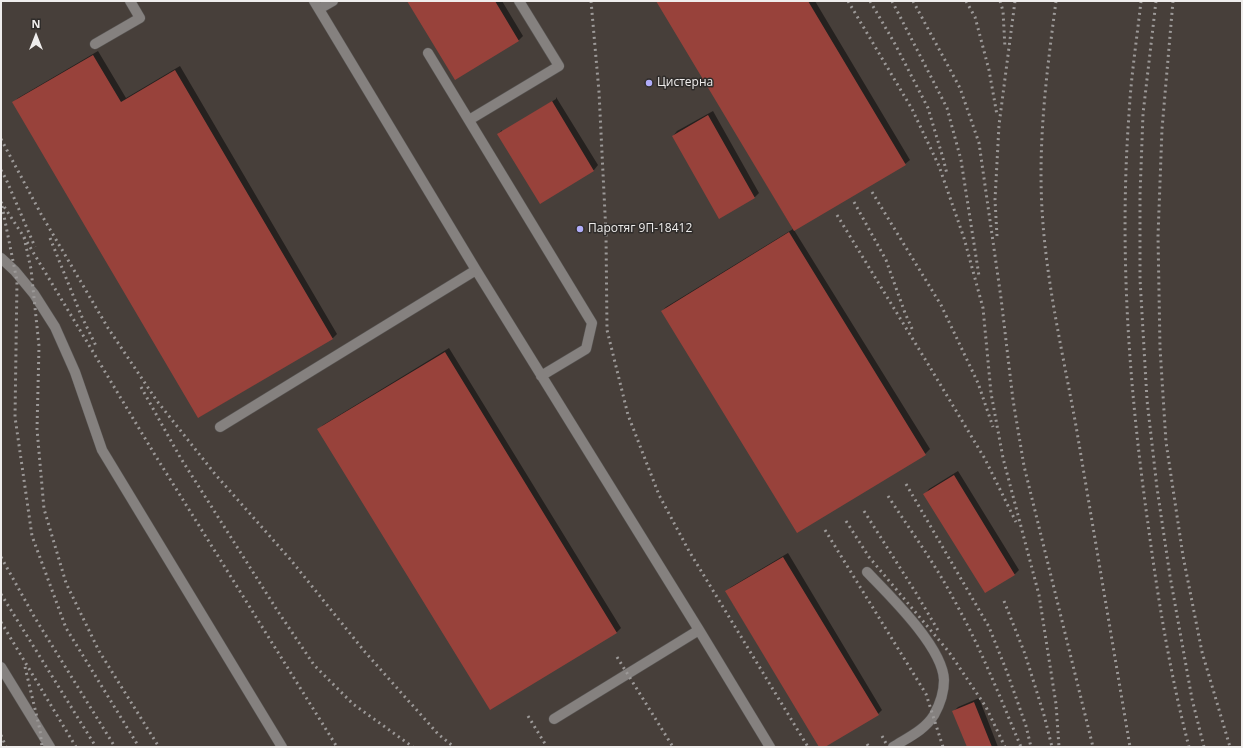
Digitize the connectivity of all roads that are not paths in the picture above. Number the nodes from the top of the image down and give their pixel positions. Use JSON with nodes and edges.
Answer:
{"nodes":[{"id":1,"x":130,"y":1,"type":"edge"},
{"id":2,"x":333,"y":1,"type":"edge"},
{"id":3,"x":519,"y":1,"type":"edge"},
{"id":4,"x":317,"y":5,"type":"edge"},
{"id":5,"x":95,"y":44,"type":"dead end"},
{"id":6,"x":428,"y":53,"type":"dead end"},
{"id":7,"x":469,"y":120,"type":"junction"},
{"id":8,"x":1,"y":258,"type":"edge"},
{"id":9,"x":476,"y":270,"type":"junction"},
{"id":10,"x":542,"y":376,"type":"junction"},
{"id":11,"x":220,"y":427,"type":"dead end"},
{"id":12,"x":867,"y":572,"type":"dead end"},
{"id":13,"x":699,"y":630,"type":"junction"},
{"id":14,"x":1,"y":667,"type":"edge"},
{"id":15,"x":554,"y":719,"type":"dead end"},
{"id":16,"x":50,"y":747,"type":"edge"},
{"id":17,"x":282,"y":747,"type":"edge"},
{"id":18,"x":770,"y":747,"type":"edge"},
{"id":19,"x":893,"y":747,"type":"edge"}],
"edges":[{"from":1,"to":5,"type":"lane"},
{"from":2,"to":4,"type":"lane"},
{"from":3,"to":7,"type":"lane"},
{"from":4,"to":9,"type":"lane"},
{"from":6,"to":7,"type":"lane"},
{"from":7,"to":10,"type":"lane"},
{"from":8,"to":17,"type":"lane"},
{"from":9,"to":10,"type":"lane"},
{"from":9,"to":11,"type":"lane"},
{"from":10,"to":13,"type":"lane"},
{"from":12,"to":19,"type":"lane"},
{"from":13,"to":15,"type":"lane"},
{"from":13,"to":18,"type":"lane"},
{"from":14,"to":16,"type":"lane"}]}
